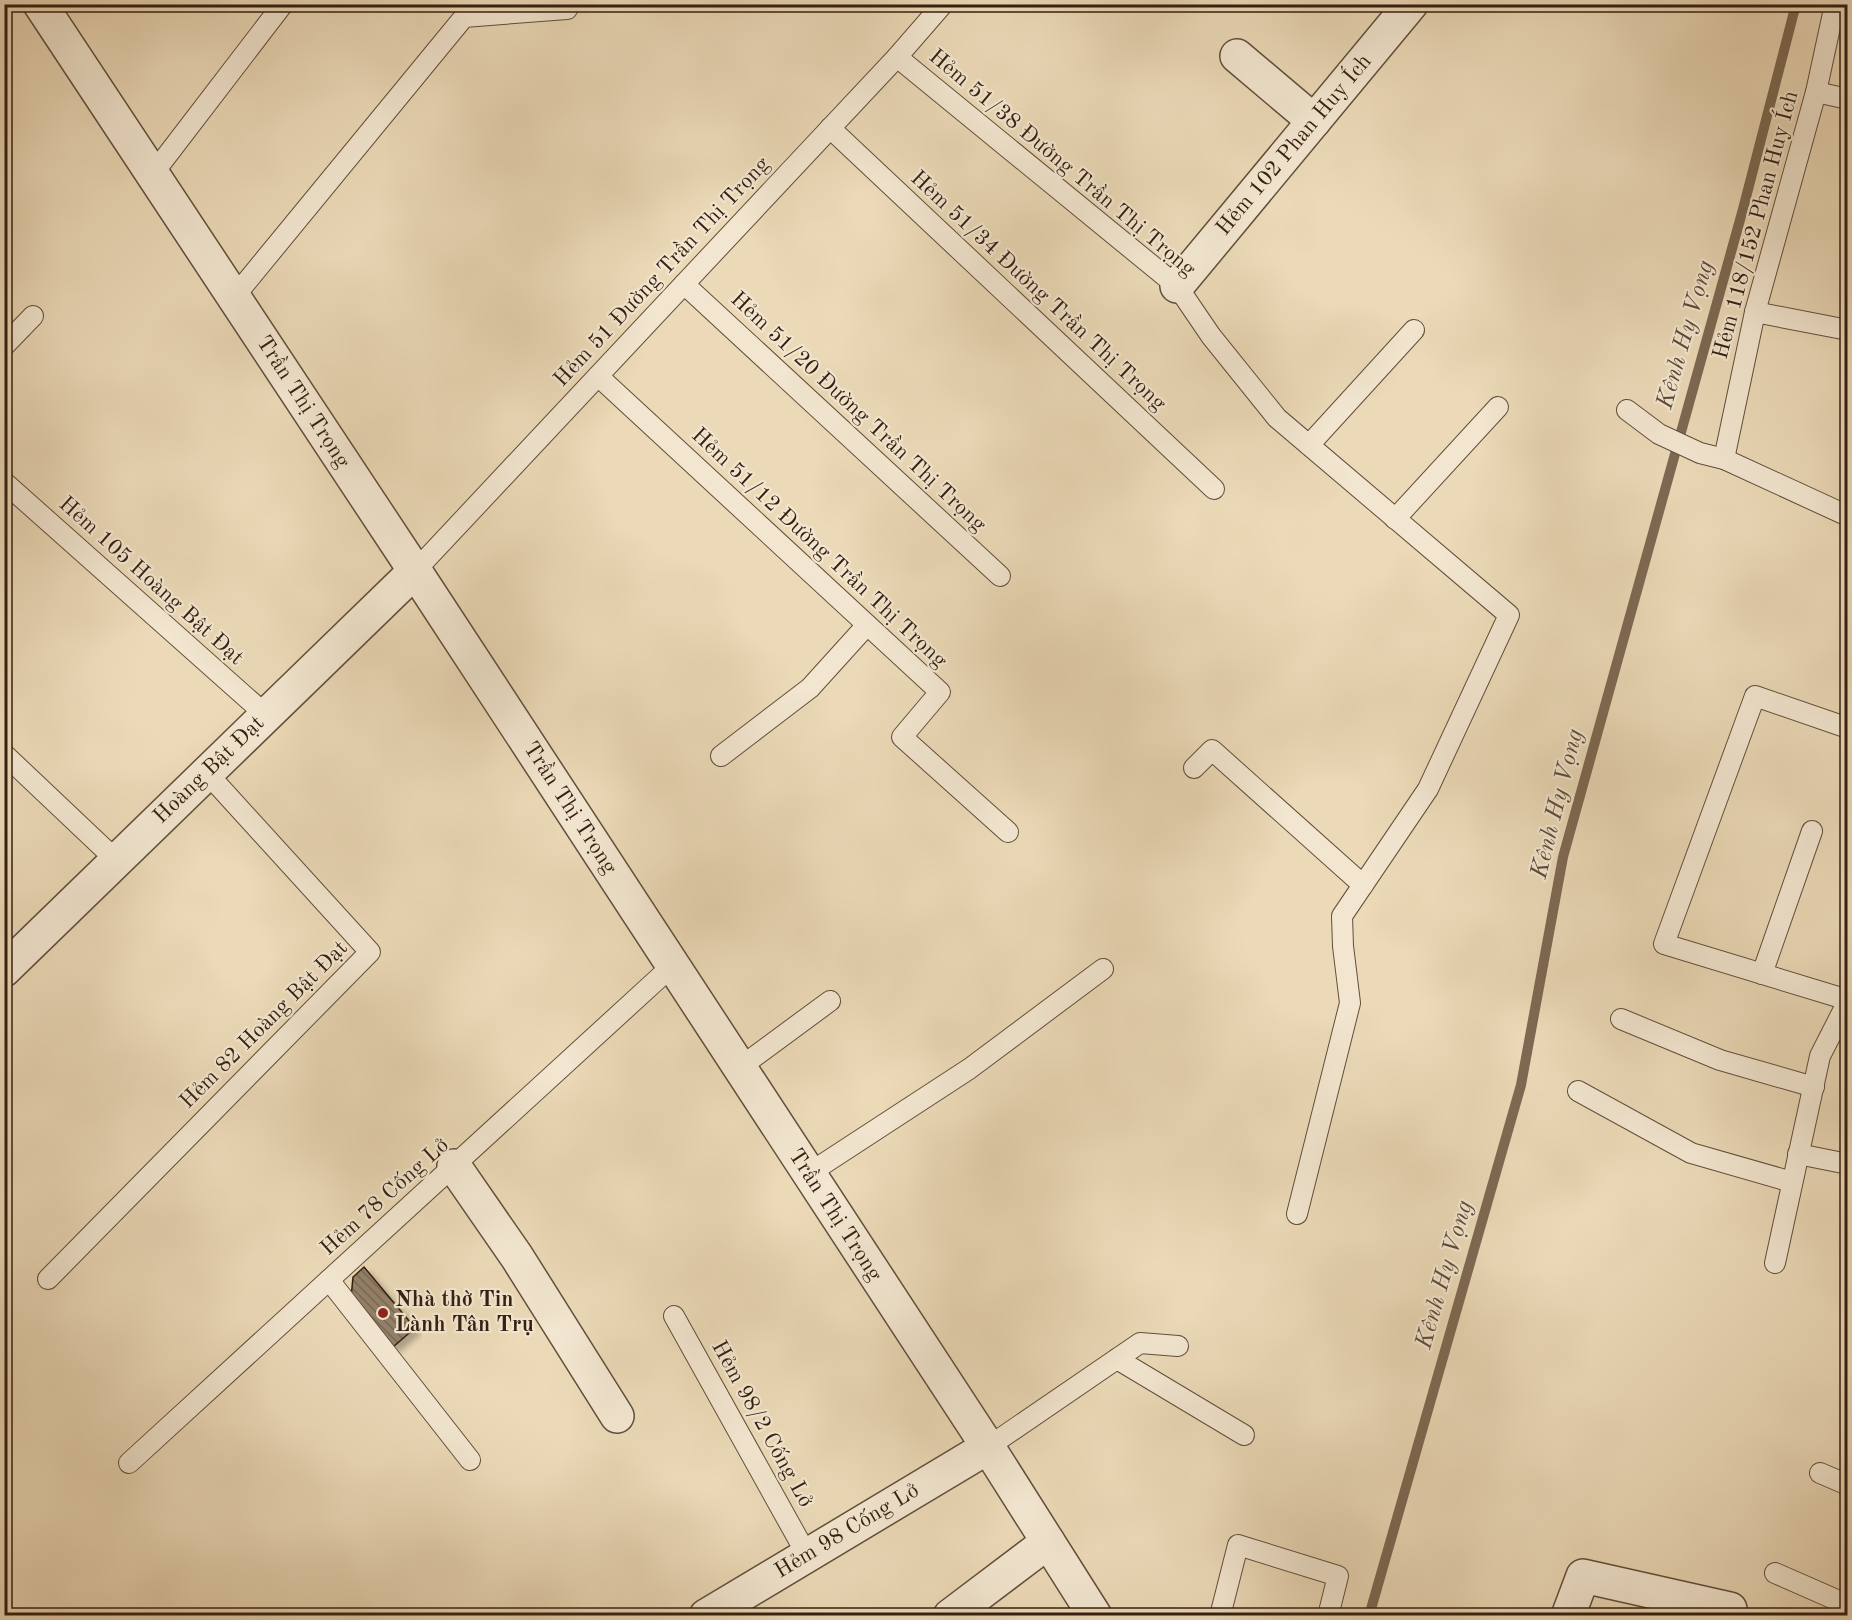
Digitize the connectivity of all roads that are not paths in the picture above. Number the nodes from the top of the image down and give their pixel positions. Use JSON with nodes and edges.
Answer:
{"nodes":[{"id":1,"x":40,"y":4,"type":"edge"},
{"id":2,"x":283,"y":4,"type":"edge"},
{"id":3,"x":570,"y":4,"type":"edge"},
{"id":4,"x":943,"y":4,"type":"edge"},
{"id":5,"x":1411,"y":4,"type":"edge"},
{"id":6,"x":1835,"y":4,"type":"edge"},
{"id":7,"x":1237,"y":56,"type":"dead end"},
{"id":8,"x":897,"y":57,"type":"junction"},
{"id":9,"x":1816,"y":92,"type":"junction"},
{"id":10,"x":1848,"y":99,"type":"edge"},
{"id":11,"x":1314,"y":121,"type":"junction"},
{"id":12,"x":830,"y":128,"type":"junction"},
{"id":13,"x":152,"y":175,"type":"junction"},
{"id":14,"x":684,"y":284,"type":"junction"},
{"id":15,"x":1177,"y":286,"type":"junction"},
{"id":16,"x":234,"y":297,"type":"junction"},
{"id":17,"x":1755,"y":312,"type":"junction"},
{"id":18,"x":33,"y":316,"type":"dead end"},
{"id":19,"x":1414,"y":330,"type":"dead end"},
{"id":20,"x":1848,"y":330,"type":"edge"},
{"id":21,"x":4,"y":346,"type":"edge"},
{"id":22,"x":598,"y":376,"type":"junction"},
{"id":23,"x":1498,"y":407,"type":"dead end"},
{"id":24,"x":1627,"y":410,"type":"dead end"},
{"id":25,"x":1309,"y":445,"type":"junction"},
{"id":26,"x":1724,"y":459,"type":"junction"},
{"id":27,"x":4,"y":482,"type":"edge"},
{"id":28,"x":1214,"y":489,"type":"dead end"},
{"id":29,"x":1848,"y":516,"type":"edge"},
{"id":30,"x":1395,"y":519,"type":"junction"},
{"id":31,"x":415,"y":571,"type":"junction"},
{"id":32,"x":1000,"y":576,"type":"dead end"},
{"id":33,"x":867,"y":625,"type":"junction"},
{"id":34,"x":266,"y":715,"type":"junction"},
{"id":35,"x":1848,"y":728,"type":"edge"},
{"id":36,"x":4,"y":754,"type":"edge"},
{"id":37,"x":721,"y":756,"type":"dead end"},
{"id":38,"x":1194,"y":768,"type":"dead end"},
{"id":39,"x":207,"y":773,"type":"junction"},
{"id":40,"x":1812,"y":831,"type":"dead end"},
{"id":41,"x":1008,"y":832,"type":"dead end"},
{"id":42,"x":116,"y":860,"type":"junction"},
{"id":43,"x":1364,"y":885,"type":"junction"},
{"id":44,"x":672,"y":966,"type":"junction"},
{"id":45,"x":1103,"y":969,"type":"dead end"},
{"id":46,"x":4,"y":970,"type":"edge"},
{"id":47,"x":1762,"y":974,"type":"junction"},
{"id":48,"x":830,"y":1001,"type":"dead end"},
{"id":49,"x":1848,"y":1001,"type":"edge"},
{"id":50,"x":1621,"y":1019,"type":"dead end"},
{"id":51,"x":739,"y":1068,"type":"junction"},
{"id":52,"x":1814,"y":1087,"type":"junction"},
{"id":53,"x":1578,"y":1091,"type":"dead end"},
{"id":54,"x":1798,"y":1154,"type":"junction"},
{"id":55,"x":1848,"y":1164,"type":"edge"},
{"id":56,"x":454,"y":1166,"type":"junction"},
{"id":57,"x":808,"y":1174,"type":"junction"},
{"id":58,"x":1792,"y":1182,"type":"junction"},
{"id":59,"x":1297,"y":1214,"type":"dead end"},
{"id":60,"x":1775,"y":1263,"type":"dead end"},
{"id":61,"x":48,"y":1279,"type":"dead end"},
{"id":62,"x":329,"y":1280,"type":"junction"},
{"id":63,"x":674,"y":1316,"type":"dead end"},
{"id":64,"x":1178,"y":1346,"type":"dead end"},
{"id":65,"x":1118,"y":1359,"type":"junction"},
{"id":66,"x":617,"y":1416,"type":"dead end"},
{"id":67,"x":1244,"y":1436,"type":"dead end"},
{"id":68,"x":987,"y":1447,"type":"junction"},
{"id":69,"x":470,"y":1460,"type":"dead end"},
{"id":70,"x":129,"y":1463,"type":"dead end"},
{"id":71,"x":1820,"y":1473,"type":"dead end"},
{"id":72,"x":1848,"y":1485,"type":"edge"},
{"id":73,"x":1048,"y":1542,"type":"junction"},
{"id":74,"x":807,"y":1555,"type":"junction"},
{"id":75,"x":1775,"y":1573,"type":"dead end"},
{"id":76,"x":1848,"y":1605,"type":"edge"},
{"id":77,"x":1730,"y":1609,"type":"dead end"},
{"id":78,"x":706,"y":1616,"type":"edge"},
{"id":79,"x":950,"y":1616,"type":"edge"},
{"id":80,"x":1095,"y":1616,"type":"edge"},
{"id":81,"x":1220,"y":1616,"type":"edge"},
{"id":82,"x":1328,"y":1616,"type":"edge"},
{"id":83,"x":1568,"y":1616,"type":"edge"}],
"edges":[{"from":1,"to":13,"type":"street","name":"Trần Thị Trọng"},
{"from":2,"to":13,"type":"lane"},
{"from":3,"to":16,"type":"lane"},
{"from":4,"to":8,"type":"lane","name":"Hẻm 51 Đường Trần Thị Trọng"},
{"from":5,"to":11,"type":"street","name":"Hẻm 102 Phan Huy Ích"},
{"from":6,"to":9,"type":"lane","name":"Hẻm 118/152 Phan Huy Ích"},
{"from":7,"to":11,"type":"street"},
{"from":8,"to":12,"type":"lane","name":"Hẻm 51 Đường Trần Thị Trọng"},
{"from":8,"to":15,"type":"lane","name":"Hẻm 51/38 Đường Trần Thị Trọng"},
{"from":9,"to":10,"type":"lane"},
{"from":9,"to":17,"type":"lane","name":"Hẻm 118/152 Phan Huy Ích"},
{"from":11,"to":15,"type":"street","name":"Hẻm 102 Phan Huy Ích"},
{"from":12,"to":14,"type":"lane","name":"Hẻm 51 Đường Trần Thị Trọng"},
{"from":12,"to":28,"type":"lane","name":"Hẻm 51/34 Đường Trần Thị Trọng"},
{"from":13,"to":16,"type":"street","name":"Trần Thị Trọng"},
{"from":14,"to":22,"type":"lane","name":"Hẻm 51 Đường Trần Thị Trọng"},
{"from":14,"to":32,"type":"lane","name":"Hẻm 51/20 Đường Trần Thị Trọng"},
{"from":15,"to":25,"type":"lane","name":"Hẻm 51/38 Đường Trần Thị Trọng"},
{"from":16,"to":31,"type":"street","name":"Trần Thị Trọng"},
{"from":17,"to":20,"type":"lane"},
{"from":17,"to":26,"type":"lane","name":"Hẻm 118/152 Phan Huy Ích"},
{"from":18,"to":21,"type":"lane"},
{"from":19,"to":25,"type":"lane"},
{"from":22,"to":31,"type":"lane","name":"Hẻm 51 Đường Trần Thị Trọng"},
{"from":22,"to":33,"type":"lane","name":"Hẻm 51/12 Đường Trần Thị Trọng"},
{"from":23,"to":30,"type":"lane"},
{"from":24,"to":26,"type":"lane"},
{"from":25,"to":30,"type":"lane","name":"Hẻm 51/38 Đường Trần Thị Trọng"},
{"from":26,"to":29,"type":"lane"},
{"from":27,"to":34,"type":"lane","name":"Hẻm 105 Hoàng Bật Đạt"},
{"from":30,"to":43,"type":"lane","name":"Hẻm 51/38 Đường Trần Thị Trọng"},
{"from":31,"to":34,"type":"street","name":"Hoàng Bật Đạt"},
{"from":31,"to":44,"type":"street","name":"Trần Thị Trọng"},
{"from":33,"to":37,"type":"lane"},
{"from":33,"to":41,"type":"lane","name":"Hẻm 51/12 Đường Trần Thị Trọng"},
{"from":34,"to":39,"type":"street","name":"Hoàng Bật Đạt"},
{"from":35,"to":47,"type":"lane"},
{"from":36,"to":42,"type":"lane"},
{"from":38,"to":43,"type":"lane"},
{"from":39,"to":42,"type":"street","name":"Hoàng Bật Đạt"},
{"from":39,"to":61,"type":"lane","name":"Hẻm 82 Hoàng Bật Đạt"},
{"from":40,"to":47,"type":"lane"},
{"from":42,"to":46,"type":"street","name":"Hoàng Bật Đạt"},
{"from":43,"to":59,"type":"lane","name":"Hẻm 51/38 Đường Trần Thị Trọng"},
{"from":44,"to":51,"type":"street","name":"Trần Thị Trọng"},
{"from":44,"to":56,"type":"lane","name":"Hẻm 78 Cống Lở"},
{"from":45,"to":57,"type":"lane"},
{"from":47,"to":49,"type":"lane"},
{"from":48,"to":51,"type":"lane"},
{"from":49,"to":52,"type":"lane"},
{"from":50,"to":52,"type":"lane"},
{"from":51,"to":57,"type":"street","name":"Trần Thị Trọng"},
{"from":52,"to":54,"type":"lane"},
{"from":53,"to":58,"type":"lane"},
{"from":54,"to":55,"type":"lane"},
{"from":54,"to":58,"type":"lane"},
{"from":56,"to":62,"type":"lane","name":"Hẻm 78 Cống Lở"},
{"from":56,"to":66,"type":"street"},
{"from":57,"to":68,"type":"street","name":"Trần Thị Trọng"},
{"from":58,"to":60,"type":"lane"},
{"from":62,"to":69,"type":"lane"},
{"from":62,"to":70,"type":"lane","name":"Hẻm 78 Cống Lở"},
{"from":63,"to":74,"type":"lane","name":"Hẻm 98/2 Cống Lở"},
{"from":64,"to":65,"type":"lane"},
{"from":65,"to":67,"type":"lane"},
{"from":65,"to":68,"type":"lane"},
{"from":68,"to":73,"type":"street","name":"Trần Thị Trọng"},
{"from":68,"to":74,"type":"street","name":"Hẻm 98 Cống Lở"},
{"from":71,"to":72,"type":"lane"},
{"from":73,"to":79,"type":"street"},
{"from":73,"to":80,"type":"street","name":"Trần Thị Trọng"},
{"from":74,"to":78,"type":"street","name":"Hẻm 98 Cống Lở"},
{"from":75,"to":76,"type":"lane"},
{"from":77,"to":83,"type":"street"},
{"from":81,"to":82,"type":"lane"}]}
